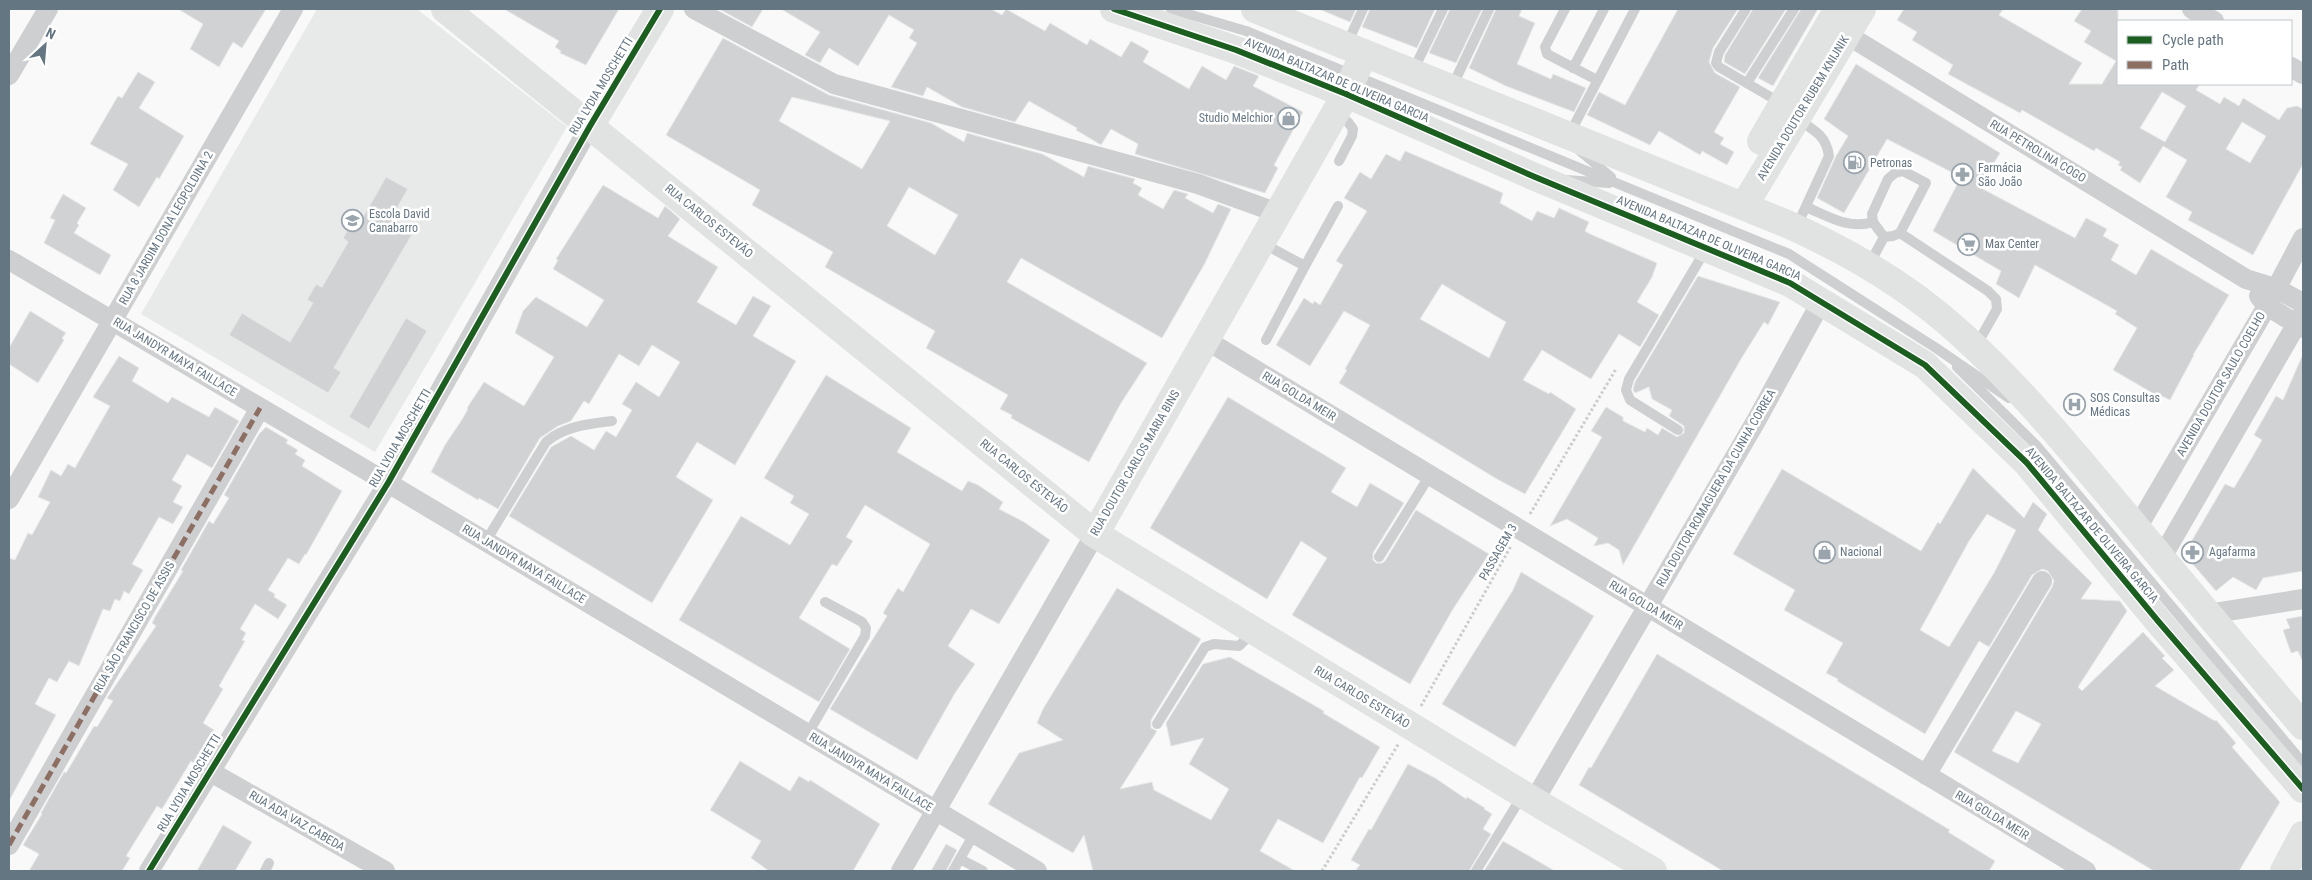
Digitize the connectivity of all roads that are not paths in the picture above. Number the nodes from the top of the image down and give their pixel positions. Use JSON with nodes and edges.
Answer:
{"nodes":[{"id":1,"x":48,"y":9,"type":"edge"},
{"id":2,"x":293,"y":9,"type":"edge"},
{"id":3,"x":445,"y":9,"type":"edge"},
{"id":4,"x":660,"y":9,"type":"edge"},
{"id":5,"x":694,"y":9,"type":"edge"},
{"id":6,"x":1114,"y":9,"type":"edge"},
{"id":7,"x":1171,"y":9,"type":"edge"},
{"id":8,"x":1363,"y":9,"type":"edge"},
{"id":9,"x":1443,"y":9,"type":"edge"},
{"id":10,"x":1489,"y":9,"type":"edge"},
{"id":11,"x":1564,"y":9,"type":"edge"},
{"id":12,"x":1604,"y":9,"type":"edge"},
{"id":13,"x":1635,"y":9,"type":"edge"},
{"id":14,"x":1746,"y":9,"type":"edge"},
{"id":15,"x":1794,"y":9,"type":"edge"},
{"id":16,"x":1862,"y":9,"type":"edge"},
{"id":17,"x":2192,"y":9,"type":"edge"},
{"id":18,"x":1264,"y":10,"type":"edge"},
{"id":19,"x":2212,"y":20,"type":"edge"},
{"id":20,"x":1838,"y":22,"type":"edge"},
{"id":21,"x":1573,"y":68,"type":"junction"},
{"id":22,"x":2292,"y":68,"type":"edge"},
{"id":23,"x":1412,"y":72,"type":"junction"},
{"id":24,"x":2303,"y":74,"type":"edge"},
{"id":25,"x":9,"y":75,"type":"edge"},
{"id":26,"x":1349,"y":76,"type":"junction"},
{"id":27,"x":1597,"y":80,"type":"junction"},
{"id":28,"x":1747,"y":83,"type":"junction"},
{"id":29,"x":1451,"y":88,"type":"junction"},
{"id":30,"x":1790,"y":111,"type":"junction"},
{"id":31,"x":590,"y":126,"type":"junction"},
{"id":32,"x":1562,"y":133,"type":"junction"},
{"id":33,"x":1339,"y":161,"type":"dead end"},
{"id":34,"x":1535,"y":177,"type":"junction"},
{"id":35,"x":1620,"y":184,"type":"junction"},
{"id":36,"x":1735,"y":203,"type":"junction"},
{"id":37,"x":1338,"y":206,"type":"dead end"},
{"id":38,"x":1278,"y":212,"type":"junction"},
{"id":39,"x":1801,"y":217,"type":"junction"},
{"id":40,"x":1873,"y":222,"type":"junction"},
{"id":41,"x":1900,"y":232,"type":"junction"},
{"id":42,"x":1884,"y":237,"type":"junction"},
{"id":43,"x":2303,"y":238,"type":"edge"},
{"id":44,"x":1262,"y":242,"type":"junction"},
{"id":45,"x":1707,"y":248,"type":"junction"},
{"id":46,"x":9,"y":260,"type":"edge"},
{"id":47,"x":1305,"y":266,"type":"junction"},
{"id":48,"x":1869,"y":266,"type":"junction"},
{"id":49,"x":2271,"y":297,"type":"junction"},
{"id":50,"x":1821,"y":302,"type":"junction"},
{"id":51,"x":2303,"y":303,"type":"edge"},
{"id":52,"x":112,"y":320,"type":"junction"},
{"id":53,"x":2301,"y":322,"type":"edge"},
{"id":54,"x":1206,"y":340,"type":"junction"},
{"id":55,"x":1266,"y":340,"type":"dead end"},
{"id":56,"x":1936,"y":348,"type":"junction"},
{"id":57,"x":1975,"y":348,"type":"junction"},
{"id":58,"x":260,"y":408,"type":"junction"},
{"id":59,"x":612,"y":421,"type":"dead end"},
{"id":60,"x":2052,"y":427,"type":"junction"},
{"id":61,"x":1678,"y":430,"type":"dead end"},
{"id":62,"x":2026,"y":463,"type":"junction"},
{"id":63,"x":1430,"y":475,"type":"junction"},
{"id":64,"x":388,"y":482,"type":"junction"},
{"id":65,"x":9,"y":498,"type":"edge"},
{"id":66,"x":2137,"y":528,"type":"junction"},
{"id":67,"x":1095,"y":534,"type":"junction"},
{"id":68,"x":486,"y":541,"type":"junction"},
{"id":69,"x":1379,"y":557,"type":"dead end"},
{"id":70,"x":2162,"y":557,"type":"junction"},
{"id":71,"x":2042,"y":581,"type":"dead end"},
{"id":72,"x":2303,"y":599,"type":"edge"},
{"id":73,"x":825,"y":602,"type":"dead end"},
{"id":74,"x":1648,"y":607,"type":"junction"},
{"id":75,"x":2208,"y":614,"type":"junction"},
{"id":76,"x":1254,"y":630,"type":"junction"},
{"id":77,"x":1157,"y":724,"type":"dead end"},
{"id":78,"x":2303,"y":726,"type":"edge"},
{"id":79,"x":807,"y":735,"type":"junction"},
{"id":80,"x":2303,"y":764,"type":"edge"},
{"id":81,"x":209,"y":771,"type":"junction"},
{"id":82,"x":1926,"y":775,"type":"junction"},
{"id":83,"x":2303,"y":789,"type":"edge"},
{"id":84,"x":1528,"y":798,"type":"junction"},
{"id":85,"x":936,"y":811,"type":"junction"},
{"id":86,"x":974,"y":834,"type":"junction"},
{"id":87,"x":2303,"y":835,"type":"edge"},
{"id":88,"x":9,"y":845,"type":"edge"},
{"id":89,"x":960,"y":859,"type":"junction"},
{"id":90,"x":148,"y":871,"type":"edge"},
{"id":91,"x":385,"y":871,"type":"edge"},
{"id":92,"x":901,"y":871,"type":"edge"},
{"id":93,"x":953,"y":871,"type":"edge"},
{"id":94,"x":983,"y":871,"type":"edge"},
{"id":95,"x":1036,"y":871,"type":"edge"},
{"id":96,"x":1476,"y":871,"type":"edge"},
{"id":97,"x":1653,"y":871,"type":"edge"},
{"id":98,"x":2086,"y":871,"type":"edge"},
{"id":99,"x":2284,"y":871,"type":"edge"}],
"edges":[{"from":1,"to":25,"type":"street"},
{"from":2,"to":52,"type":"street","name":"RUA 8 JARDIM DONA LEOPOLDINA 2"},
{"from":3,"to":31,"type":"main road","name":"RUA CARLOS ESTEVÃO"},
{"from":4,"to":31,"type":"main road","name":"RUA LYDIA MOSCHETTI"},
{"from":5,"to":38,"type":"street"},
{"from":6,"to":26,"type":"main road","name":"AVENIDA BALTAZAR DE OLIVEIRA GARCIA"},
{"from":7,"to":26,"type":"lane"},
{"from":8,"to":26,"type":"lane"},
{"from":9,"to":23,"type":"lane"},
{"from":10,"to":29,"type":"lane"},
{"from":11,"to":21,"type":"lane"},
{"from":12,"to":21,"type":"lane"},
{"from":13,"to":27,"type":"lane"},
{"from":14,"to":28,"type":"lane"},
{"from":15,"to":28,"type":"lane"},
{"from":16,"to":20,"type":"main road","name":"AVENIDA DOUTOR RUBEM KNIJNIK"},
{"from":17,"to":19,"type":"street"},
{"from":18,"to":26,"type":"main road","name":"AVENIDA BALTAZAR DE OLIVEIRA GARCIA"},
{"from":20,"to":30,"type":"main road","name":"AVENIDA DOUTOR RUBEM KNIJNIK"},
{"from":20,"to":49,"type":"street","name":"RUA PETROLINA COGO"},
{"from":21,"to":27,"type":"lane"},
{"from":22,"to":24,"type":"street"},
{"from":23,"to":26,"type":"main road","name":"AVENIDA BALTAZAR DE OLIVEIRA GARCIA"},
{"from":23,"to":29,"type":"main road","name":"AVENIDA BALTAZAR DE OLIVEIRA GARCIA"},
{"from":26,"to":33,"type":"lane"},
{"from":26,"to":34,"type":"main road","name":"AVENIDA BALTAZAR DE OLIVEIRA GARCIA"},
{"from":26,"to":35,"type":"lane"},
{"from":26,"to":38,"type":"main road","name":"RUA DOUTOR CARLOS MARIA BINS"},
{"from":27,"to":32,"type":"lane"},
{"from":28,"to":30,"type":"lane"},
{"from":29,"to":32,"type":"main road","name":"AVENIDA BALTAZAR DE OLIVEIRA GARCIA"},
{"from":30,"to":36,"type":"main road","name":"AVENIDA DOUTOR RUBEM KNIJNIK"},
{"from":30,"to":39,"type":"lane"},
{"from":31,"to":64,"type":"street","name":"RUA LYDIA MOSCHETTI"},
{"from":31,"to":67,"type":"main road","name":"RUA CARLOS ESTEVÃO"},
{"from":32,"to":35,"type":"lane"},
{"from":32,"to":36,"type":"main road","name":"AVENIDA BALTAZAR DE OLIVEIRA GARCIA"},
{"from":34,"to":35,"type":"lane"},
{"from":34,"to":45,"type":"main road","name":"AVENIDA BALTAZAR DE OLIVEIRA GARCIA"},
{"from":35,"to":56,"type":"lane"},
{"from":36,"to":39,"type":"main road","name":"AVENIDA BALTAZAR DE OLIVEIRA GARCIA"},
{"from":37,"to":47,"type":"lane"},
{"from":38,"to":44,"type":"main road","name":"RUA DOUTOR CARLOS MARIA BINS"},
{"from":39,"to":40,"type":"lane"},
{"from":39,"to":48,"type":"main road","name":"AVENIDA BALTAZAR DE OLIVEIRA GARCIA"},
{"from":40,"to":41,"type":"lane"},
{"from":40,"to":42,"type":"lane"},
{"from":41,"to":42,"type":"lane"},
{"from":41,"to":57,"type":"lane"},
{"from":42,"to":48,"type":"lane"},
{"from":43,"to":49,"type":"street","name":"AVENIDA DOUTOR SAULO COELHO"},
{"from":44,"to":47,"type":"lane"},
{"from":44,"to":54,"type":"main road","name":"RUA DOUTOR CARLOS MARIA BINS"},
{"from":45,"to":50,"type":"main road","name":"AVENIDA BALTAZAR DE OLIVEIRA GARCIA"},
{"from":45,"to":61,"type":"lane"},
{"from":46,"to":52,"type":"street","name":"RUA JANDYR MAYA FAILLACE"},
{"from":47,"to":55,"type":"lane"},
{"from":48,"to":57,"type":"main road","name":"AVENIDA BALTAZAR DE OLIVEIRA GARCIA"},
{"from":49,"to":51,"type":"street"},
{"from":49,"to":53,"type":"street"},
{"from":49,"to":66,"type":"street","name":"AVENIDA DOUTOR SAULO COELHO"},
{"from":50,"to":62,"type":"main road","name":"AVENIDA BALTAZAR DE OLIVEIRA GARCIA"},
{"from":50,"to":74,"type":"street","name":"RUA DOUTOR ROMAGUERA DA CUNHA CORREA"},
{"from":52,"to":58,"type":"street","name":"RUA JANDYR MAYA FAILLACE"},
{"from":52,"to":65,"type":"street","name":"RUA 8 JARDIM DONA LEOPOLDINA 2"},
{"from":53,"to":70,"type":"street"},
{"from":54,"to":63,"type":"street","name":"RUA GOLDA MEIR"},
{"from":54,"to":67,"type":"main road","name":"RUA DOUTOR CARLOS MARIA BINS"},
{"from":56,"to":60,"type":"lane"},
{"from":56,"to":62,"type":"lane"},
{"from":56,"to":80,"type":"lane"},
{"from":57,"to":60,"type":"main road","name":"AVENIDA BALTAZAR DE OLIVEIRA GARCIA"},
{"from":58,"to":64,"type":"street","name":"RUA JANDYR MAYA FAILLACE"},
{"from":58,"to":88,"type":"street","name":"RUA SÃO FRANCISCO DE ASSIS"},
{"from":59,"to":68,"type":"lane"},
{"from":60,"to":66,"type":"main road","name":"AVENIDA BALTAZAR DE OLIVEIRA GARCIA"},
{"from":62,"to":83,"type":"main road","name":"AVENIDA BALTAZAR DE OLIVEIRA GARCIA"},
{"from":63,"to":69,"type":"lane"},
{"from":63,"to":74,"type":"street","name":"RUA GOLDA MEIR"},
{"from":64,"to":68,"type":"street","name":"RUA JANDYR MAYA FAILLACE"},
{"from":64,"to":81,"type":"street","name":"RUA LYDIA MOSCHETTI"},
{"from":66,"to":70,"type":"main road","name":"AVENIDA BALTAZAR DE OLIVEIRA GARCIA"},
{"from":67,"to":76,"type":"main road","name":"RUA CARLOS ESTEVÃO"},
{"from":67,"to":85,"type":"street","name":"RUA DOUTOR CARLOS MARIA BINS"},
{"from":68,"to":79,"type":"street","name":"RUA JANDYR MAYA FAILLACE"},
{"from":70,"to":75,"type":"main road","name":"AVENIDA BALTAZAR DE OLIVEIRA GARCIA"},
{"from":71,"to":82,"type":"street"},
{"from":72,"to":75,"type":"street"},
{"from":73,"to":79,"type":"lane"},
{"from":74,"to":82,"type":"street","name":"RUA GOLDA MEIR"},
{"from":74,"to":84,"type":"street","name":"RUA DOUTOR ROMAGUERA DA CUNHA CORREA"},
{"from":75,"to":78,"type":"main road","name":"AVENIDA BALTAZAR DE OLIVEIRA GARCIA"},
{"from":76,"to":77,"type":"lane"},
{"from":76,"to":84,"type":"main road","name":"RUA CARLOS ESTEVÃO"},
{"from":79,"to":85,"type":"street","name":"RUA JANDYR MAYA FAILLACE"},
{"from":81,"to":90,"type":"street","name":"RUA LYDIA MOSCHETTI"},
{"from":81,"to":91,"type":"street","name":"RUA ADA VAZ CABEDA"},
{"from":82,"to":98,"type":"street","name":"RUA GOLDA MEIR"},
{"from":84,"to":96,"type":"lane"},
{"from":84,"to":97,"type":"main road","name":"RUA CARLOS ESTEVÃO"},
{"from":85,"to":86,"type":"street","name":"RUA JANDYR MAYA FAILLACE"},
{"from":85,"to":92,"type":"street","name":"RUA DOUTOR CARLOS MARIA BINS"},
{"from":86,"to":89,"type":"lane"},
{"from":86,"to":95,"type":"street","name":"RUA JANDYR MAYA FAILLACE"},
{"from":87,"to":99,"type":"main road"},
{"from":89,"to":93,"type":"lane"},
{"from":89,"to":94,"type":"lane"}]}
